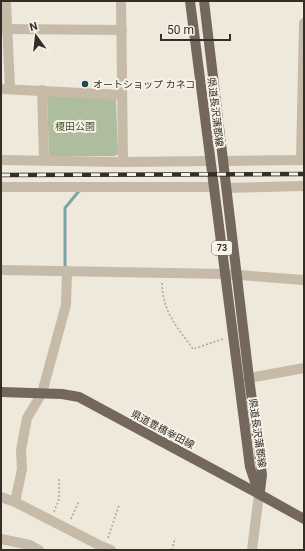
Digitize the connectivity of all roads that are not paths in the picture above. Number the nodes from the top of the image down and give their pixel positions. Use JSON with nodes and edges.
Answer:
{"nodes":[{"id":1,"x":6,"y":1,"type":"edge"},
{"id":2,"x":122,"y":1,"type":"edge"},
{"id":3,"x":190,"y":1,"type":"edge"},
{"id":4,"x":204,"y":1,"type":"edge"},
{"id":5,"x":304,"y":23,"type":"edge"},
{"id":6,"x":4,"y":29,"type":"edge"},
{"id":7,"x":122,"y":30,"type":"junction"},
{"id":8,"x":303,"y":88,"type":"edge"},
{"id":9,"x":5,"y":89,"type":"edge"},
{"id":10,"x":42,"y":90,"type":"junction"},
{"id":11,"x":122,"y":95,"type":"junction"},
{"id":12,"x":1,"y":160,"type":"edge"},
{"id":13,"x":44,"y":160,"type":"junction"},
{"id":14,"x":302,"y":160,"type":"edge"},
{"id":15,"x":210,"y":161,"type":"junction"},
{"id":16,"x":223,"y":161,"type":"junction"},
{"id":17,"x":122,"y":162,"type":"junction"},
{"id":18,"x":304,"y":186,"type":"edge"},
{"id":19,"x":1,"y":187,"type":"edge"},
{"id":20,"x":214,"y":187,"type":"junction"},
{"id":21,"x":227,"y":188,"type":"junction"},
{"id":22,"x":1,"y":270,"type":"edge"},
{"id":23,"x":67,"y":271,"type":"junction"},
{"id":24,"x":231,"y":274,"type":"junction"},
{"id":25,"x":304,"y":280,"type":"edge"},
{"id":26,"x":304,"y":368,"type":"edge"},
{"id":27,"x":249,"y":378,"type":"junction"},
{"id":28,"x":1,"y":392,"type":"edge"},
{"id":29,"x":42,"y":393,"type":"junction"},
{"id":30,"x":259,"y":494,"type":"junction"},
{"id":31,"x":1,"y":497,"type":"edge"},
{"id":32,"x":15,"y":502,"type":"junction"},
{"id":33,"x":304,"y":519,"type":"edge"},
{"id":34,"x":1,"y":539,"type":"edge"},
{"id":35,"x":103,"y":548,"type":"edge"},
{"id":36,"x":39,"y":550,"type":"edge"},
{"id":37,"x":252,"y":550,"type":"edge"}],
"edges":[{"from":1,"to":6,"type":"street"},
{"from":2,"to":7,"type":"street"},
{"from":3,"to":15,"type":"main road","name":"県道長沢蒲郡線","number":"73"},
{"from":4,"to":16,"type":"main road","name":"県道長沢蒲郡線","number":"73"},
{"from":5,"to":8,"type":"street"},
{"from":6,"to":7,"type":"street"},
{"from":6,"to":9,"type":"street"},
{"from":7,"to":11,"type":"street"},
{"from":8,"to":14,"type":"street"},
{"from":9,"to":10,"type":"street"},
{"from":10,"to":11,"type":"street"},
{"from":10,"to":13,"type":"street"},
{"from":11,"to":17,"type":"street"},
{"from":12,"to":13,"type":"street"},
{"from":13,"to":17,"type":"street"},
{"from":14,"to":16,"type":"street"},
{"from":15,"to":17,"type":"street"},
{"from":15,"to":20,"type":"main road","name":"県道長沢蒲郡線","number":"73"},
{"from":16,"to":21,"type":"main road","name":"県道長沢蒲郡線","number":"73"},
{"from":18,"to":21,"type":"street"},
{"from":19,"to":20,"type":"street"},
{"from":20,"to":24,"type":"main road","name":"県道長沢蒲郡線","number":"73"},
{"from":21,"to":24,"type":"main road","name":"県道長沢蒲郡線","number":"73"},
{"from":22,"to":23,"type":"street"},
{"from":23,"to":24,"type":"street"},
{"from":23,"to":29,"type":"street"},
{"from":24,"to":25,"type":"street"},
{"from":24,"to":27,"type":"main road","name":"県道長沢蒲郡線","number":"73"},
{"from":24,"to":30,"type":"main road","name":"県道長沢蒲郡線","number":"73"},
{"from":26,"to":27,"type":"street"},
{"from":27,"to":30,"type":"main road","name":"県道長沢蒲郡線","number":"73"},
{"from":28,"to":29,"type":"main road","name":"県道豊橋幸田線"},
{"from":29,"to":30,"type":"main road","name":"県道豊橋幸田線"},
{"from":29,"to":32,"type":"street"},
{"from":30,"to":33,"type":"main road","name":"県道豊橋幸田線"},
{"from":30,"to":37,"type":"street"},
{"from":31,"to":32,"type":"street"},
{"from":32,"to":35,"type":"street"},
{"from":34,"to":36,"type":"street"}]}
